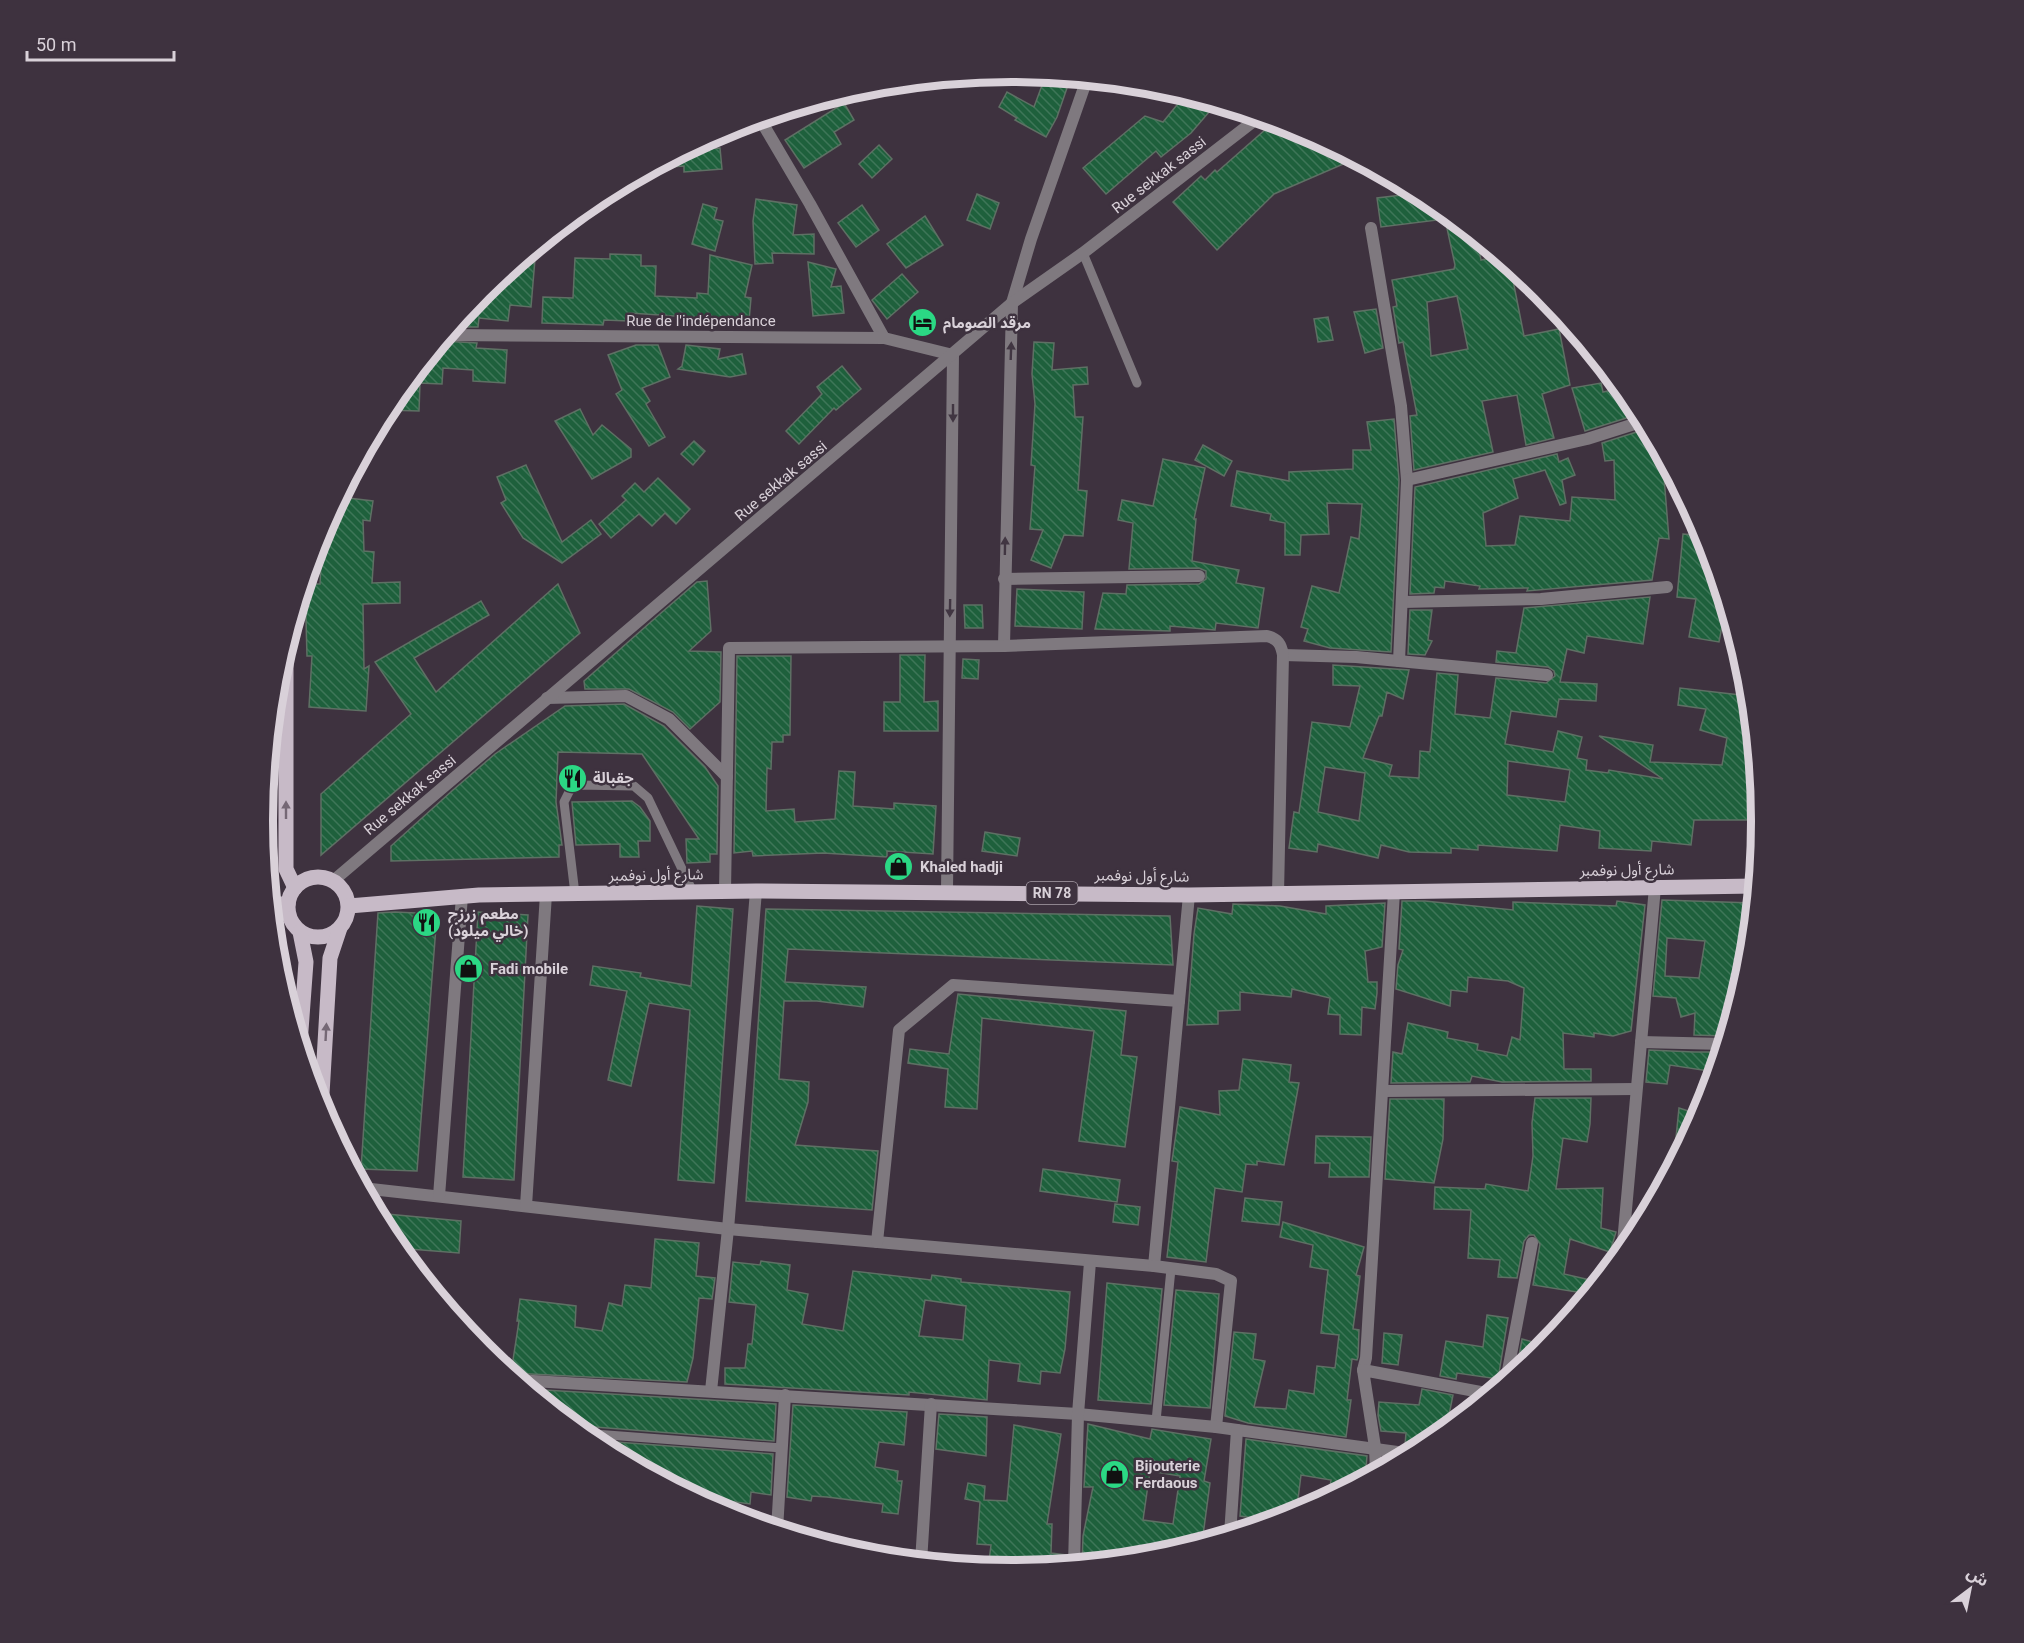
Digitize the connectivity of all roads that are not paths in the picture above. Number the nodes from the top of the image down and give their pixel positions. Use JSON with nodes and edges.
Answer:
{"nodes":[{"id":1,"x":1084,"y":87,"type":"edge"},
{"id":2,"x":1252,"y":123,"type":"edge"},
{"id":3,"x":764,"y":126,"type":"edge"},
{"id":4,"x":1371,"y":228,"type":"dead end"},
{"id":5,"x":1083,"y":254,"type":"junction"},
{"id":6,"x":1012,"y":303,"type":"junction"},
{"id":7,"x":455,"y":335,"type":"edge"},
{"id":8,"x":884,"y":338,"type":"junction"},
{"id":9,"x":953,"y":355,"type":"junction"},
{"id":10,"x":1137,"y":382,"type":"dead end"},
{"id":11,"x":1634,"y":424,"type":"edge"},
{"id":12,"x":1407,"y":480,"type":"junction"},
{"id":13,"x":1199,"y":576,"type":"dead end"},
{"id":14,"x":1004,"y":579,"type":"junction"},
{"id":15,"x":1666,"y":587,"type":"dead end"},
{"id":16,"x":1402,"y":602,"type":"junction"},
{"id":17,"x":1004,"y":646,"type":"junction"},
{"id":18,"x":949,"y":647,"type":"junction"},
{"id":19,"x":1283,"y":655,"type":"junction"},
{"id":20,"x":1399,"y":661,"type":"junction"},
{"id":21,"x":1546,"y":675,"type":"dead end"},
{"id":22,"x":286,"y":683,"type":"edge"},
{"id":23,"x":547,"y":698,"type":"junction"},
{"id":24,"x":276,"y":762,"type":"edge"},
{"id":25,"x":286,"y":762,"type":"junction"},
{"id":26,"x":727,"y":777,"type":"junction"},
{"id":27,"x":333,"y":880,"type":"junction"},
{"id":28,"x":1748,"y":886,"type":"edge"},
{"id":29,"x":1654,"y":887,"type":"junction"},
{"id":30,"x":295,"y":888,"type":"junction"},
{"id":31,"x":756,"y":891,"type":"junction"},
{"id":32,"x":947,"y":891,"type":"junction"},
{"id":33,"x":693,"y":892,"type":"junction"},
{"id":34,"x":725,"y":892,"type":"junction"},
{"id":35,"x":1394,"y":892,"type":"junction"},
{"id":36,"x":546,"y":894,"type":"junction"},
{"id":37,"x":575,"y":894,"type":"junction"},
{"id":38,"x":1278,"y":894,"type":"junction"},
{"id":39,"x":1189,"y":895,"type":"junction"},
{"id":40,"x":462,"y":896,"type":"junction"},
{"id":41,"x":278,"y":904,"type":"edge"},
{"id":42,"x":288,"y":904,"type":"junction"},
{"id":43,"x":349,"y":906,"type":"junction"},
{"id":44,"x":340,"y":928,"type":"junction"},
{"id":45,"x":300,"y":932,"type":"junction"},
{"id":46,"x":1179,"y":1001,"type":"junction"},
{"id":47,"x":300,"y":1021,"type":"edge"},
{"id":48,"x":1641,"y":1042,"type":"junction"},
{"id":49,"x":1717,"y":1044,"type":"edge"},
{"id":50,"x":322,"y":1087,"type":"edge"},
{"id":51,"x":1636,"y":1089,"type":"junction"},
{"id":52,"x":1383,"y":1091,"type":"junction"},
{"id":53,"x":371,"y":1189,"type":"edge"},
{"id":54,"x":439,"y":1196,"type":"junction"},
{"id":55,"x":525,"y":1206,"type":"junction"},
{"id":56,"x":728,"y":1229,"type":"junction"},
{"id":57,"x":1624,"y":1235,"type":"edge"},
{"id":58,"x":877,"y":1242,"type":"junction"},
{"id":59,"x":1532,"y":1243,"type":"dead end"},
{"id":60,"x":1090,"y":1262,"type":"junction"},
{"id":61,"x":1154,"y":1266,"type":"junction"},
{"id":62,"x":1171,"y":1269,"type":"junction"},
{"id":63,"x":1508,"y":1368,"type":"edge"},
{"id":64,"x":1363,"y":1370,"type":"junction"},
{"id":65,"x":529,"y":1381,"type":"edge"},
{"id":66,"x":711,"y":1391,"type":"junction"},
{"id":67,"x":1481,"y":1392,"type":"edge"},
{"id":68,"x":785,"y":1395,"type":"junction"},
{"id":69,"x":931,"y":1404,"type":"junction"},
{"id":70,"x":1078,"y":1414,"type":"junction"},
{"id":71,"x":1156,"y":1421,"type":"junction"},
{"id":72,"x":1216,"y":1428,"type":"junction"},
{"id":73,"x":1238,"y":1430,"type":"junction"},
{"id":74,"x":599,"y":1434,"type":"edge"},
{"id":75,"x":1375,"y":1447,"type":"junction"},
{"id":76,"x":782,"y":1448,"type":"junction"},
{"id":77,"x":1397,"y":1451,"type":"edge"},
{"id":78,"x":1376,"y":1464,"type":"edge"},
{"id":79,"x":775,"y":1521,"type":"edge"},
{"id":80,"x":1231,"y":1527,"type":"edge"},
{"id":81,"x":921,"y":1555,"type":"edge"},
{"id":82,"x":1074,"y":1558,"type":"edge"}],
"edges":[{"from":1,"to":6,"type":"street"},
{"from":2,"to":5,"type":"street","name":"Rue sekkak sassi"},
{"from":3,"to":8,"type":"street"},
{"from":4,"to":12,"type":"street"},
{"from":5,"to":6,"type":"street","name":"Rue sekkak sassi"},
{"from":5,"to":10,"type":"lane"},
{"from":6,"to":9,"type":"street","name":"Rue sekkak sassi"},
{"from":14,"to":6,"type":"street","one_way":true},
{"from":7,"to":8,"type":"street","name":"Rue de l'indépendance"},
{"from":8,"to":9,"type":"street","name":"Rue de l'indépendance"},
{"from":9,"to":18,"type":"street","one_way":true},
{"from":9,"to":23,"type":"street","name":"Rue sekkak sassi"},
{"from":11,"to":12,"type":"street"},
{"from":12,"to":16,"type":"street"},
{"from":13,"to":14,"type":"street"},
{"from":14,"to":17,"type":"street"},
{"from":15,"to":16,"type":"street"},
{"from":16,"to":20,"type":"street"},
{"from":17,"to":18,"type":"street"},
{"from":17,"to":19,"type":"street"},
{"from":18,"to":26,"type":"street"},
{"from":18,"to":32,"type":"street"},
{"from":19,"to":20,"type":"street"},
{"from":19,"to":38,"type":"street"},
{"from":20,"to":21,"type":"street"},
{"from":22,"to":25,"type":"main road"},
{"from":23,"to":26,"type":"street"},
{"from":23,"to":27,"type":"street","name":"Rue sekkak sassi"},
{"from":24,"to":25,"type":"street"},
{"from":30,"to":25,"type":"main road","one_way":true},
{"from":26,"to":34,"type":"street"},
{"from":27,"to":30,"type":"main road"},
{"from":27,"to":43,"type":"main road"},
{"from":28,"to":29,"type":"main road","name":"شارع أول نوفمبر","number":"RN 78"},
{"from":29,"to":35,"type":"main road","name":"شارع أول نوفمبر","number":"RN 78"},
{"from":29,"to":48,"type":"street"},
{"from":30,"to":42,"type":"main road"},
{"from":31,"to":32,"type":"main road","name":"شارع أول نوفمبر","number":"RN 78"},
{"from":31,"to":34,"type":"main road","name":"شارع أول نوفمبر","number":"RN 78"},
{"from":31,"to":56,"type":"street"},
{"from":32,"to":39,"type":"main road","name":"شارع أول نوفمبر","number":"RN 78"},
{"from":33,"to":34,"type":"main road","name":"شارع أول نوفمبر","number":"RN 78"},
{"from":33,"to":37,"type":"main road","name":"شارع أول نوفمبر","number":"RN 78"},
{"from":33,"to":37,"type":"lane"},
{"from":35,"to":38,"type":"main road","name":"شارع أول نوفمبر","number":"RN 78"},
{"from":35,"to":52,"type":"street"},
{"from":36,"to":37,"type":"main road","name":"شارع أول نوفمبر","number":"RN 78"},
{"from":36,"to":40,"type":"main road","name":"شارع أول نوفمبر","number":"RN 78"},
{"from":36,"to":55,"type":"street"},
{"from":38,"to":39,"type":"main road","name":"شارع أول نوفمبر","number":"RN 78"},
{"from":39,"to":46,"type":"street"},
{"from":40,"to":43,"type":"main road","name":"شارع أول نوفمبر","number":"RN 78"},
{"from":40,"to":54,"type":"street"},
{"from":41,"to":42,"type":"main road"},
{"from":42,"to":45,"type":"main road"},
{"from":43,"to":44,"type":"main road"},
{"from":44,"to":45,"type":"main road"},
{"from":50,"to":44,"type":"main road","one_way":true},
{"from":45,"to":47,"type":"main road"},
{"from":46,"to":58,"type":"street"},
{"from":46,"to":61,"type":"street"},
{"from":48,"to":49,"type":"street"},
{"from":48,"to":51,"type":"street"},
{"from":51,"to":52,"type":"street"},
{"from":51,"to":57,"type":"street"},
{"from":52,"to":64,"type":"street"},
{"from":53,"to":54,"type":"street"},
{"from":54,"to":55,"type":"street"},
{"from":55,"to":56,"type":"street"},
{"from":56,"to":58,"type":"street"},
{"from":56,"to":66,"type":"street"},
{"from":58,"to":60,"type":"street"},
{"from":59,"to":63,"type":"street"},
{"from":60,"to":61,"type":"street"},
{"from":60,"to":70,"type":"street"},
{"from":61,"to":62,"type":"street"},
{"from":62,"to":71,"type":"lane"},
{"from":62,"to":72,"type":"street"},
{"from":64,"to":67,"type":"street"},
{"from":64,"to":75,"type":"street"},
{"from":65,"to":66,"type":"street"},
{"from":66,"to":68,"type":"street"},
{"from":68,"to":69,"type":"street"},
{"from":68,"to":76,"type":"street"},
{"from":69,"to":70,"type":"street"},
{"from":69,"to":81,"type":"street"},
{"from":70,"to":71,"type":"street"},
{"from":70,"to":82,"type":"street"},
{"from":71,"to":72,"type":"street"},
{"from":72,"to":73,"type":"street"},
{"from":73,"to":75,"type":"street"},
{"from":73,"to":80,"type":"street"},
{"from":74,"to":76,"type":"lane"},
{"from":75,"to":77,"type":"street"},
{"from":75,"to":78,"type":"street"},
{"from":76,"to":79,"type":"street"}]}
